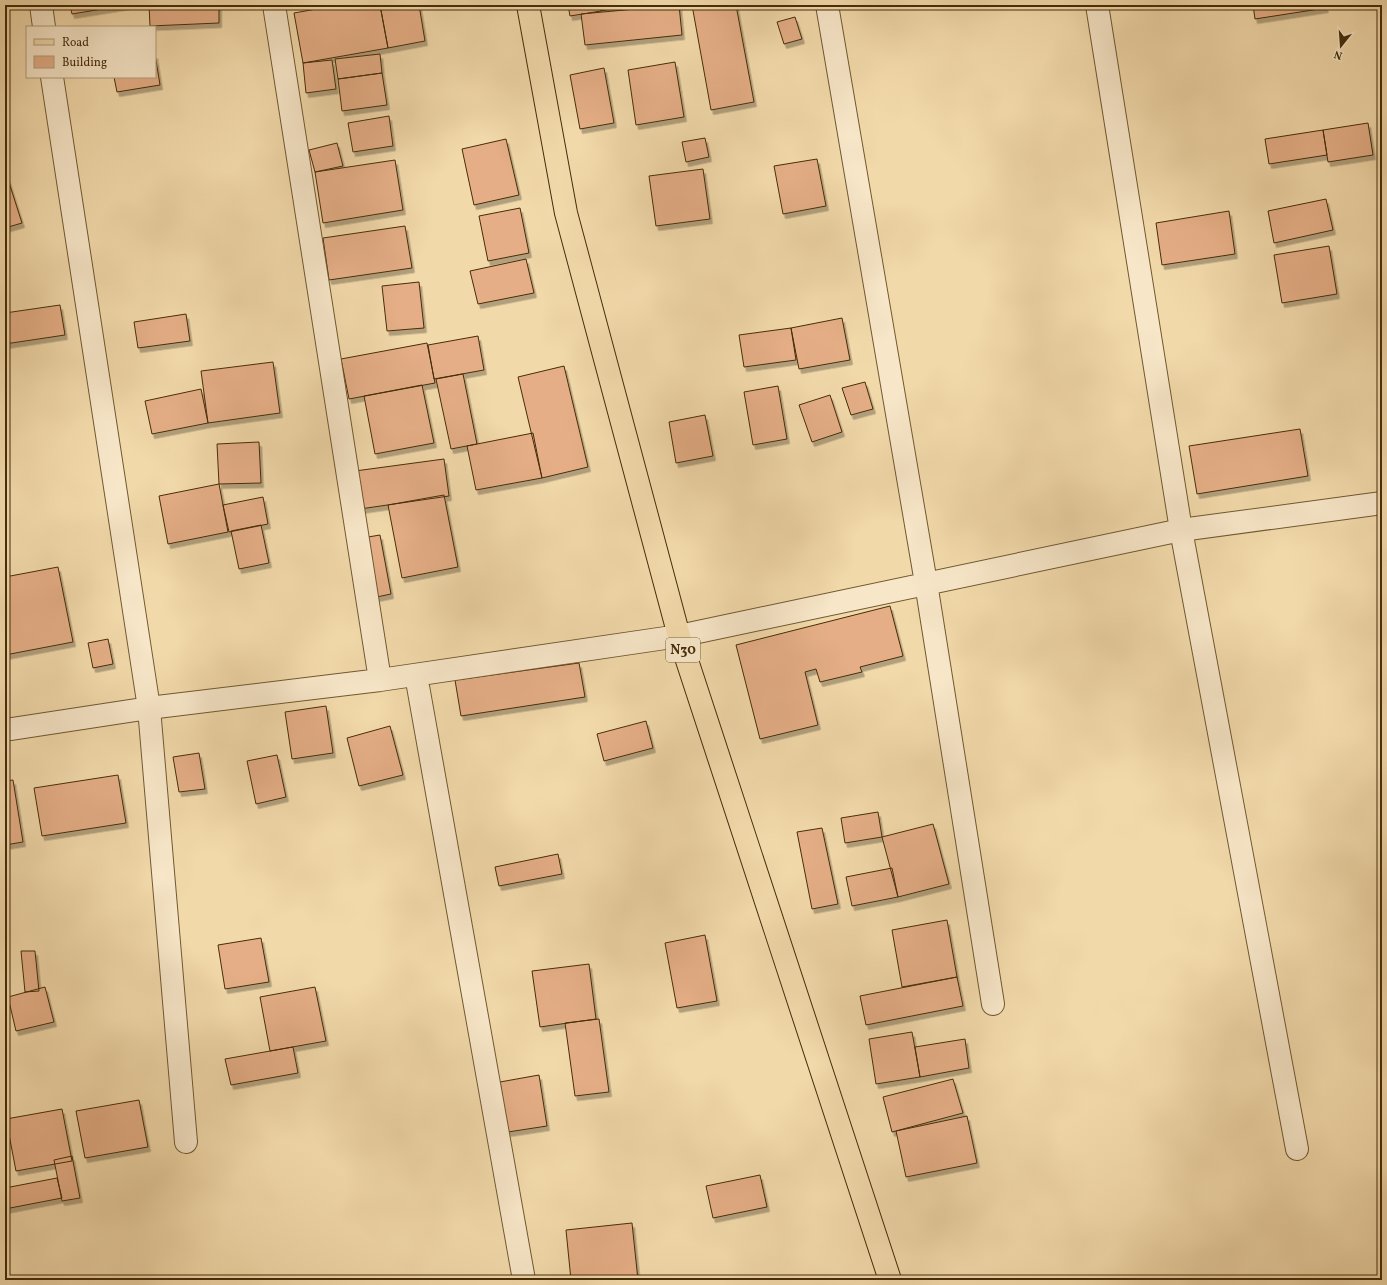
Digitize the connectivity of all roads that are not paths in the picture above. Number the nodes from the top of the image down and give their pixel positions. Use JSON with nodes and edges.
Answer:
{"nodes":[{"id":1,"x":41,"y":5,"type":"edge"},
{"id":2,"x":274,"y":5,"type":"edge"},
{"id":3,"x":528,"y":5,"type":"edge"},
{"id":4,"x":827,"y":5,"type":"edge"},
{"id":5,"x":1097,"y":5,"type":"edge"},
{"id":6,"x":44,"y":26,"type":"edge"},
{"id":7,"x":52,"y":78,"type":"edge"},
{"id":8,"x":1382,"y":503,"type":"edge"},
{"id":9,"x":1181,"y":530,"type":"junction"},
{"id":10,"x":926,"y":583,"type":"junction"},
{"id":11,"x":678,"y":636,"type":"junction"},
{"id":12,"x":416,"y":675,"type":"junction"},
{"id":13,"x":380,"y":680,"type":"junction"},
{"id":14,"x":149,"y":708,"type":"junction"},
{"id":15,"x":5,"y":730,"type":"edge"},
{"id":16,"x":993,"y":1004,"type":"dead end"},
{"id":17,"x":186,"y":1142,"type":"dead end"},
{"id":18,"x":1297,"y":1149,"type":"dead end"},
{"id":19,"x":524,"y":1280,"type":"edge"},
{"id":20,"x":890,"y":1280,"type":"edge"}],
"edges":[{"from":1,"to":6,"type":"street"},
{"from":2,"to":13,"type":"street"},
{"from":3,"to":11,"type":"main road","number":"N30"},
{"from":4,"to":10,"type":"street"},
{"from":5,"to":9,"type":"street"},
{"from":7,"to":14,"type":"street"},
{"from":8,"to":9,"type":"street"},
{"from":9,"to":10,"type":"street"},
{"from":9,"to":18,"type":"street"},
{"from":10,"to":11,"type":"street"},
{"from":10,"to":16,"type":"street"},
{"from":11,"to":12,"type":"street"},
{"from":11,"to":20,"type":"main road","number":"N30"},
{"from":12,"to":13,"type":"street"},
{"from":12,"to":19,"type":"street"},
{"from":13,"to":14,"type":"street"},
{"from":14,"to":15,"type":"street"},
{"from":14,"to":17,"type":"street"}]}
